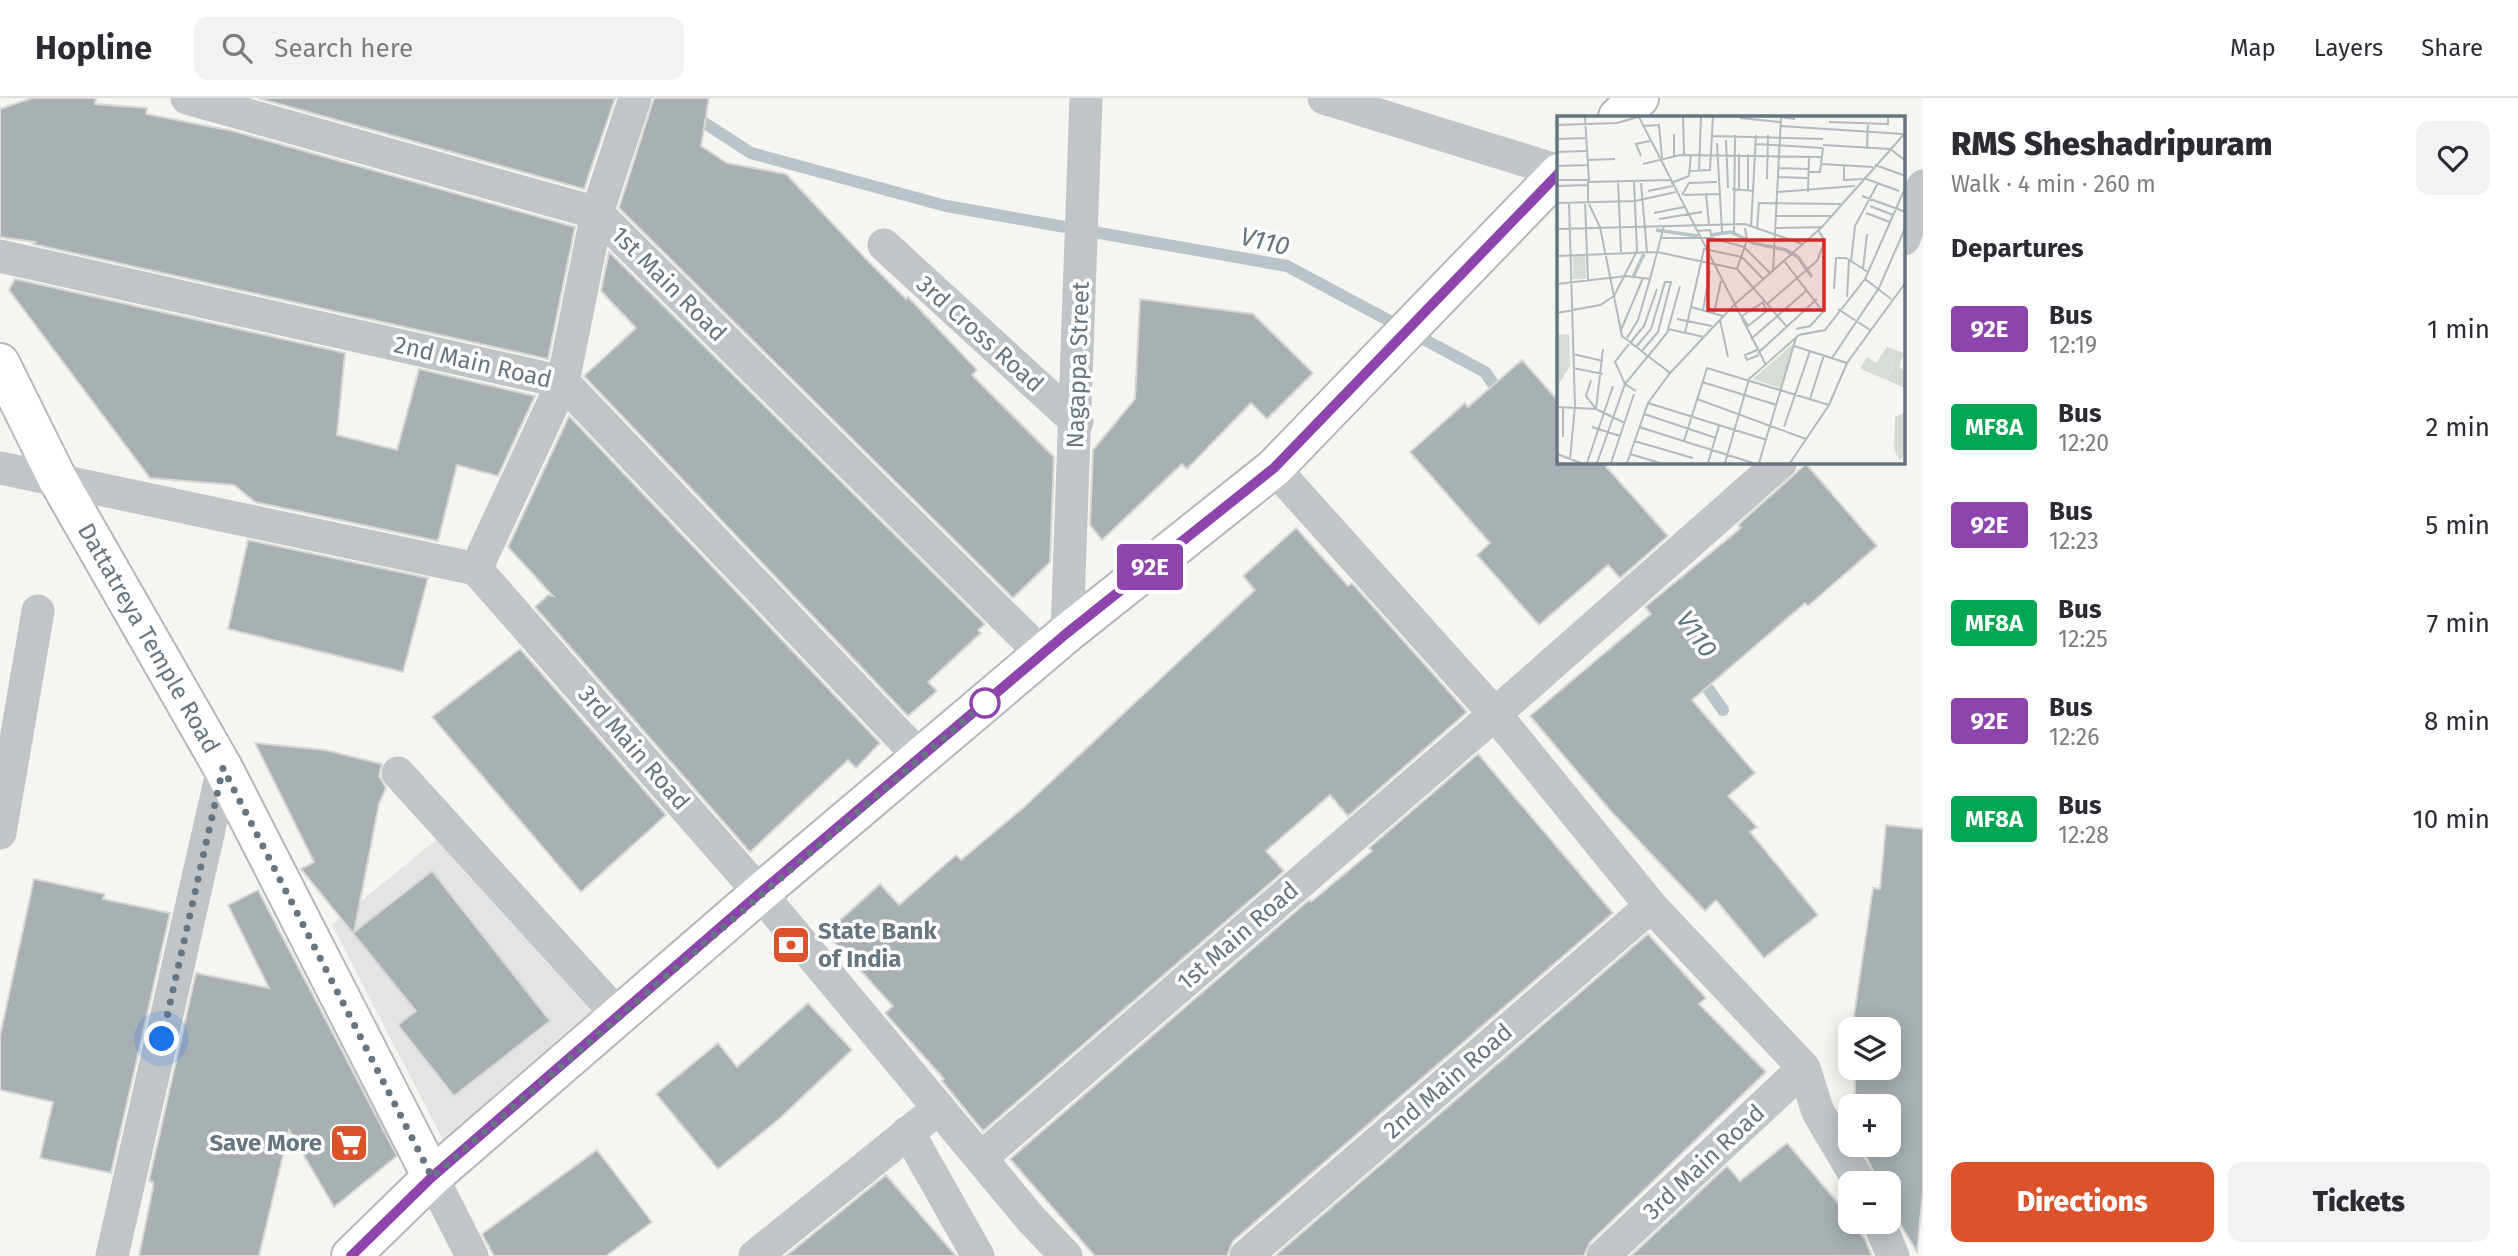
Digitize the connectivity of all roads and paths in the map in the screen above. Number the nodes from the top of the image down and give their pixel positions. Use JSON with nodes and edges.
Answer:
{"nodes":[{"id":1,"x":187,"y":98,"type":"edge"},
{"id":2,"x":635,"y":98,"type":"edge"},
{"id":3,"x":1086,"y":98,"type":"edge"},
{"id":4,"x":1324,"y":98,"type":"edge"},
{"id":5,"x":1639,"y":98,"type":"edge"},
{"id":6,"x":1619,"y":116,"type":"edge"},
{"id":7,"x":1557,"y":171,"type":"edge"},
{"id":8,"x":1557,"y":174,"type":"edge"},
{"id":9,"x":1923,"y":186,"type":"edge"},
{"id":10,"x":597,"y":213,"type":"junction"},
{"id":11,"x":1906,"y":233,"type":"edge"},
{"id":12,"x":884,"y":245,"type":"dead end"},
{"id":13,"x":0,"y":256,"type":"edge"},
{"id":14,"x":0,"y":362,"type":"edge"},
{"id":15,"x":563,"y":382,"type":"junction"},
{"id":16,"x":1077,"y":422,"type":"junction"},
{"id":17,"x":1779,"y":464,"type":"edge"},
{"id":18,"x":0,"y":468,"type":"edge"},
{"id":19,"x":1274,"y":468,"type":"junction"},
{"id":20,"x":57,"y":478,"type":"junction"},
{"id":21,"x":476,"y":569,"type":"junction"},
{"id":22,"x":38,"y":611,"type":"dead end"},
{"id":23,"x":1055,"y":644,"type":"junction"},
{"id":24,"x":1495,"y":714,"type":"junction"},
{"id":25,"x":920,"y":757,"type":"junction"},
{"id":26,"x":223,"y":768,"type":"junction"},
{"id":27,"x":398,"y":773,"type":"dead end"},
{"id":28,"x":0,"y":833,"type":"edge"},
{"id":29,"x":760,"y":893,"type":"junction"},
{"id":30,"x":1651,"y":906,"type":"junction"},
{"id":31,"x":618,"y":1016,"type":"junction"},
{"id":32,"x":1804,"y":1068,"type":"junction"},
{"id":33,"x":939,"y":1108,"type":"junction"},
{"id":34,"x":908,"y":1132,"type":"junction"},
{"id":35,"x":981,"y":1158,"type":"junction"},
{"id":36,"x":1853,"y":1171,"type":"edge"},
{"id":37,"x":432,"y":1177,"type":"junction"},
{"id":38,"x":1884,"y":1234,"type":"edge"},
{"id":39,"x":112,"y":1256,"type":"edge"},
{"id":40,"x":351,"y":1256,"type":"edge"},
{"id":41,"x":472,"y":1256,"type":"edge"},
{"id":42,"x":755,"y":1256,"type":"edge"},
{"id":43,"x":978,"y":1256,"type":"edge"},
{"id":44,"x":1066,"y":1256,"type":"edge"},
{"id":45,"x":1246,"y":1256,"type":"edge"},
{"id":46,"x":1603,"y":1256,"type":"edge"},
{"id":47,"x":1893,"y":1256,"type":"edge"}],
"edges":[{"from":1,"to":10,"type":"street","name":"1st Main Road"},
{"from":2,"to":10,"type":"street"},
{"from":3,"to":16,"type":"street","name":"Nagappa Street"},
{"from":4,"to":7,"type":"street"},
{"from":5,"to":6,"type":"street"},
{"from":8,"to":19,"type":"street"},
{"from":9,"to":11,"type":"street"},
{"from":10,"to":15,"type":"street"},
{"from":10,"to":23,"type":"street","name":"1st Main Road"},
{"from":12,"to":16,"type":"street","name":"3rd Cross Road"},
{"from":13,"to":15,"type":"street","name":"2nd Main Road"},
{"from":14,"to":20,"type":"street","name":"Dattatreya Temple Road"},
{"from":15,"to":21,"type":"street"},
{"from":15,"to":25,"type":"street","name":"2nd Main Road"},
{"from":16,"to":23,"type":"street","name":"Nagappa Street"},
{"from":17,"to":24,"type":"street","name":"1st Main Road"},
{"from":18,"to":20,"type":"street"},
{"from":19,"to":23,"type":"street"},
{"from":19,"to":24,"type":"street"},
{"from":20,"to":21,"type":"street"},
{"from":20,"to":26,"type":"street","name":"Dattatreya Temple Road"},
{"from":21,"to":29,"type":"street","name":"3rd Main Road"},
{"from":22,"to":28,"type":"street"},
{"from":23,"to":25,"type":"street"},
{"from":24,"to":30,"type":"street"},
{"from":24,"to":35,"type":"street","name":"1st Main Road"},
{"from":25,"to":29,"type":"street"},
{"from":26,"to":37,"type":"street","name":"Dattatreya Temple Road"},
{"from":26,"to":39,"type":"street"},
{"from":27,"to":31,"type":"street"},
{"from":29,"to":31,"type":"street"},
{"from":29,"to":33,"type":"street","name":"3rd Main Road"},
{"from":30,"to":32,"type":"street"},
{"from":30,"to":45,"type":"street","name":"2nd Main Road"},
{"from":31,"to":37,"type":"street"},
{"from":32,"to":36,"type":"street"},
{"from":32,"to":46,"type":"street","name":"3rd Main Road"},
{"from":33,"to":34,"type":"street"},
{"from":33,"to":35,"type":"street","name":"3rd Main Road"},
{"from":34,"to":42,"type":"street"},
{"from":34,"to":43,"type":"street"},
{"from":35,"to":44,"type":"street","name":"3rd Main Road"},
{"from":37,"to":40,"type":"street"},
{"from":37,"to":41,"type":"street"},
{"from":38,"to":47,"type":"street"}]}
